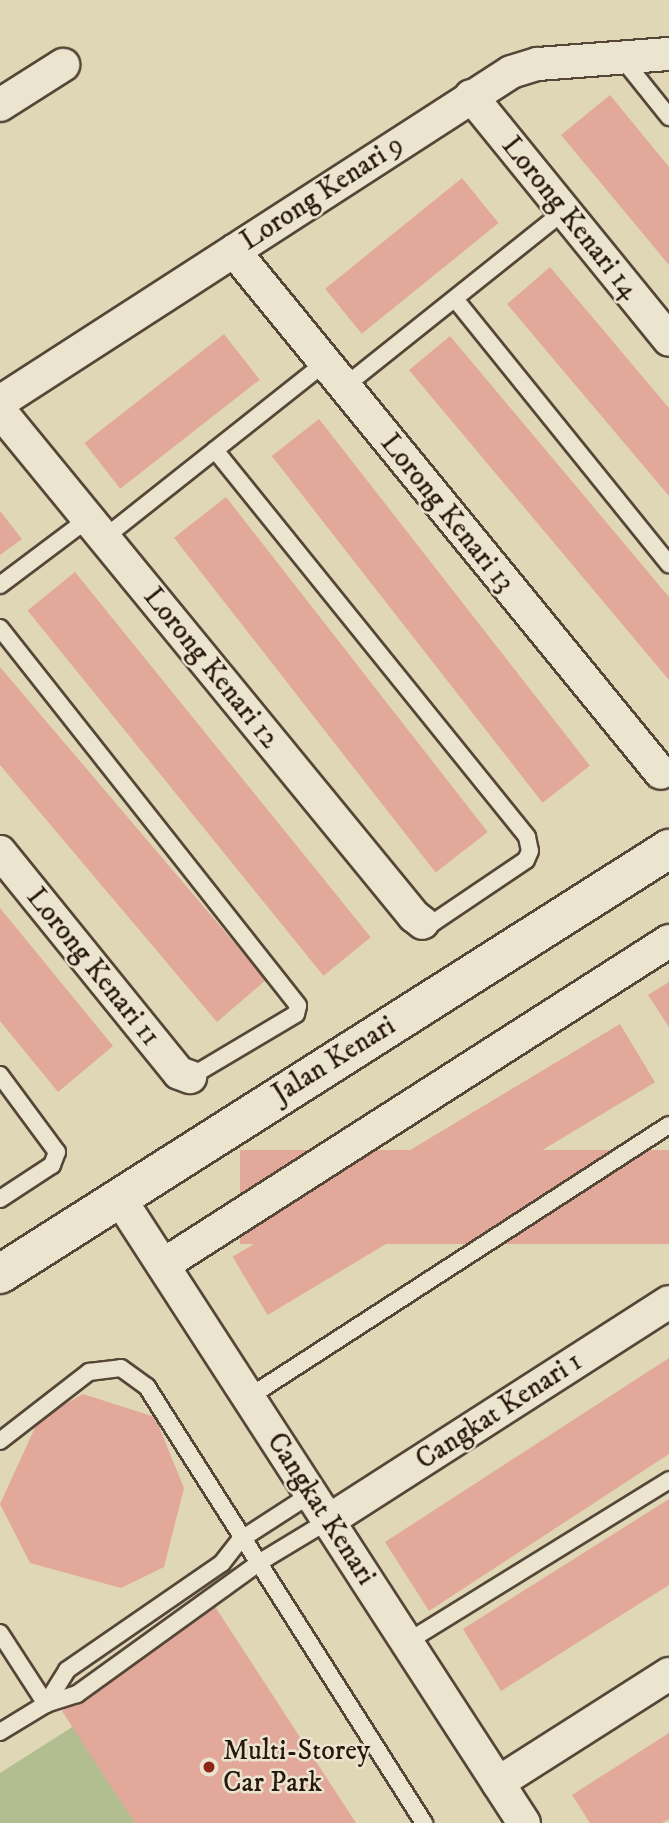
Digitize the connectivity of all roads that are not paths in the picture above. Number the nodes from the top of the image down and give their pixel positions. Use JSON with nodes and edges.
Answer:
{"nodes":[{"id":1,"x":669,"y":54,"type":"edge"},
{"id":2,"x":621,"y":57,"type":"junction"},
{"id":3,"x":63,"y":65,"type":"dead end"},
{"id":4,"x":471,"y":96,"type":"junction"},
{"id":5,"x":0,"y":105,"type":"edge"},
{"id":6,"x":669,"y":117,"type":"edge"},
{"id":7,"x":564,"y":211,"type":"junction"},
{"id":8,"x":234,"y":250,"type":"junction"},
{"id":9,"x":455,"y":299,"type":"junction"},
{"id":10,"x":669,"y":340,"type":"edge"},
{"id":11,"x":326,"y":362,"type":"junction"},
{"id":12,"x":345,"y":386,"type":"junction"},
{"id":13,"x":0,"y":402,"type":"edge"},
{"id":14,"x":0,"y":411,"type":"edge"},
{"id":15,"x":215,"y":450,"type":"junction"},
{"id":16,"x":96,"y":528,"type":"junction"},
{"id":17,"x":669,"y":564,"type":"edge"},
{"id":18,"x":0,"y":585,"type":"edge"},
{"id":19,"x":0,"y":628,"type":"edge"},
{"id":20,"x":665,"y":774,"type":"edge"},
{"id":21,"x":669,"y":849,"type":"edge"},
{"id":22,"x":0,"y":852,"type":"edge"},
{"id":23,"x":423,"y":923,"type":"joint"},
{"id":24,"x":669,"y":941,"type":"edge"},
{"id":25,"x":0,"y":1075,"type":"edge"},
{"id":26,"x":190,"y":1077,"type":"joint"},
{"id":27,"x":669,"y":1125,"type":"edge"},
{"id":28,"x":118,"y":1196,"type":"junction"},
{"id":29,"x":0,"y":1199,"type":"edge"},
{"id":30,"x":163,"y":1265,"type":"junction"},
{"id":31,"x":0,"y":1274,"type":"edge"},
{"id":32,"x":669,"y":1302,"type":"edge"},
{"id":33,"x":249,"y":1397,"type":"junction"},
{"id":34,"x":0,"y":1441,"type":"edge"},
{"id":35,"x":669,"y":1480,"type":"edge"},
{"id":36,"x":311,"y":1494,"type":"junction"},
{"id":37,"x":328,"y":1521,"type":"junction"},
{"id":38,"x":244,"y":1537,"type":"junction"},
{"id":39,"x":260,"y":1562,"type":"junction"},
{"id":40,"x":0,"y":1633,"type":"edge"},
{"id":41,"x":407,"y":1642,"type":"junction"},
{"id":42,"x":669,"y":1674,"type":"edge"},
{"id":43,"x":46,"y":1704,"type":"junction"},
{"id":44,"x":0,"y":1732,"type":"edge"},
{"id":45,"x":498,"y":1783,"type":"junction"},
{"id":46,"x":424,"y":1823,"type":"edge"},
{"id":47,"x":524,"y":1823,"type":"edge"}],
"edges":[{"from":1,"to":2,"type":"street","name":"Lorong Kenari 9"},
{"from":2,"to":4,"type":"street","name":"Lorong Kenari 9"},
{"from":2,"to":6,"type":"lane"},
{"from":3,"to":5,"type":"street"},
{"from":4,"to":7,"type":"street","name":"Lorong Kenari 14"},
{"from":4,"to":8,"type":"street","name":"Lorong Kenari 9"},
{"from":7,"to":9,"type":"lane"},
{"from":7,"to":10,"type":"street","name":"Lorong Kenari 14"},
{"from":8,"to":11,"type":"street","name":"Lorong Kenari 13"},
{"from":8,"to":13,"type":"street","name":"Lorong Kenari 9"},
{"from":9,"to":12,"type":"lane"},
{"from":9,"to":17,"type":"lane"},
{"from":11,"to":12,"type":"street","name":"Lorong Kenari 13"},
{"from":11,"to":15,"type":"lane"},
{"from":12,"to":20,"type":"street","name":"Lorong Kenari 13"},
{"from":14,"to":16,"type":"street","name":"Lorong Kenari 12"},
{"from":15,"to":16,"type":"lane"},
{"from":15,"to":23,"type":"lane"},
{"from":16,"to":18,"type":"lane"},
{"from":16,"to":23,"type":"street","name":"Lorong Kenari 12"},
{"from":19,"to":26,"type":"lane"},
{"from":21,"to":28,"type":"street","name":"Jalan Kenari"},
{"from":22,"to":26,"type":"street","name":"Lorong Kenari 11"},
{"from":24,"to":30,"type":"street"},
{"from":25,"to":29,"type":"lane"},
{"from":27,"to":33,"type":"lane"},
{"from":28,"to":30,"type":"street","name":"Cangkat Kenari"},
{"from":28,"to":31,"type":"street","name":"Jalan Kenari"},
{"from":30,"to":33,"type":"street","name":"Cangkat Kenari"},
{"from":32,"to":37,"type":"street","name":"Cangkat Kenari 1"},
{"from":33,"to":36,"type":"street","name":"Cangkat Kenari"},
{"from":34,"to":38,"type":"lane"},
{"from":35,"to":41,"type":"lane"},
{"from":36,"to":37,"type":"street","name":"Cangkat Kenari"},
{"from":36,"to":38,"type":"lane"},
{"from":37,"to":39,"type":"lane"},
{"from":37,"to":41,"type":"street","name":"Cangkat Kenari"},
{"from":38,"to":39,"type":"lane"},
{"from":38,"to":43,"type":"lane"},
{"from":39,"to":43,"type":"lane"},
{"from":39,"to":46,"type":"lane"},
{"from":40,"to":43,"type":"lane"},
{"from":41,"to":45,"type":"street","name":"Cangkat Kenari"},
{"from":42,"to":45,"type":"street"},
{"from":43,"to":44,"type":"lane"},
{"from":45,"to":47,"type":"street","name":"Cangkat Kenari"}]}
